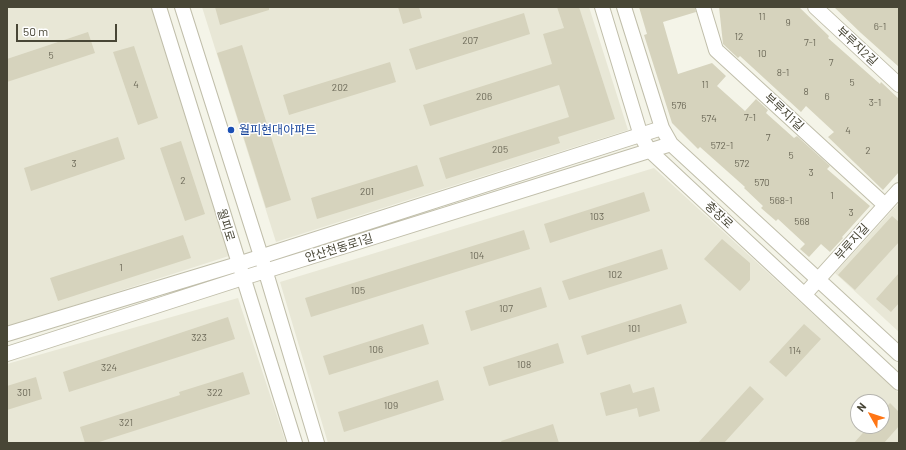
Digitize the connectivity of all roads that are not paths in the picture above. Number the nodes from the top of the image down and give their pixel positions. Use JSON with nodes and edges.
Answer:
{"nodes":[{"id":1,"x":159,"y":7,"type":"edge"},
{"id":2,"x":182,"y":7,"type":"edge"},
{"id":3,"x":602,"y":7,"type":"edge"},
{"id":4,"x":624,"y":7,"type":"edge"},
{"id":5,"x":703,"y":7,"type":"edge"},
{"id":6,"x":815,"y":7,"type":"edge"},
{"id":7,"x":899,"y":85,"type":"edge"},
{"id":8,"x":662,"y":128,"type":"junction"},
{"id":9,"x":641,"y":136,"type":"junction"},
{"id":10,"x":671,"y":144,"type":"junction"},
{"id":11,"x":649,"y":150,"type":"junction"},
{"id":12,"x":899,"y":190,"type":"edge"},
{"id":13,"x":885,"y":205,"type":"junction"},
{"id":14,"x":261,"y":256,"type":"junction"},
{"id":15,"x":238,"y":264,"type":"junction"},
{"id":16,"x":265,"y":271,"type":"junction"},
{"id":17,"x":243,"y":278,"type":"junction"},
{"id":18,"x":818,"y":279,"type":"junction"},
{"id":19,"x":805,"y":294,"type":"junction"},
{"id":20,"x":7,"y":334,"type":"edge"},
{"id":21,"x":7,"y":354,"type":"edge"},
{"id":22,"x":899,"y":354,"type":"edge"},
{"id":23,"x":899,"y":382,"type":"edge"},
{"id":24,"x":295,"y":443,"type":"edge"},
{"id":25,"x":317,"y":443,"type":"edge"}],
"edges":[{"from":1,"to":15,"type":"street","name":"월피로"},
{"from":2,"to":14,"type":"street","name":"월피로"},
{"from":3,"to":9,"type":"street","name":"충장로"},
{"from":4,"to":8,"type":"street","name":"충장로"},
{"from":5,"to":13,"type":"street","name":"부루지1길"},
{"from":6,"to":7,"type":"street","name":"부루지2길"},
{"from":8,"to":9,"type":"street","name":"안산천동로1길"},
{"from":8,"to":10,"type":"street","name":"충장로"},
{"from":9,"to":11,"type":"street","name":"충장로"},
{"from":9,"to":14,"type":"street","name":"안산천동로1길"},
{"from":10,"to":11,"type":"street","name":"안산천동로1길"},
{"from":10,"to":18,"type":"street","name":"충장로"},
{"from":11,"to":16,"type":"street","name":"안산천동로1길"},
{"from":11,"to":19,"type":"street","name":"충장로"},
{"from":12,"to":13,"type":"street","name":"부루지길"},
{"from":13,"to":18,"type":"street","name":"부루지길"},
{"from":14,"to":15,"type":"street","name":"안산천동로1길"},
{"from":14,"to":16,"type":"street","name":"월피로"},
{"from":15,"to":17,"type":"street","name":"월피로"},
{"from":15,"to":20,"type":"street","name":"안산천동로1길"},
{"from":16,"to":17,"type":"street","name":"안산천동로1길"},
{"from":16,"to":25,"type":"street","name":"월피로"},
{"from":17,"to":21,"type":"street","name":"안산천동로1길"},
{"from":17,"to":24,"type":"street","name":"월피로"},
{"from":18,"to":19,"type":"street","name":"부루지길"},
{"from":18,"to":22,"type":"street","name":"충장로"},
{"from":19,"to":23,"type":"street","name":"충장로"}]}
